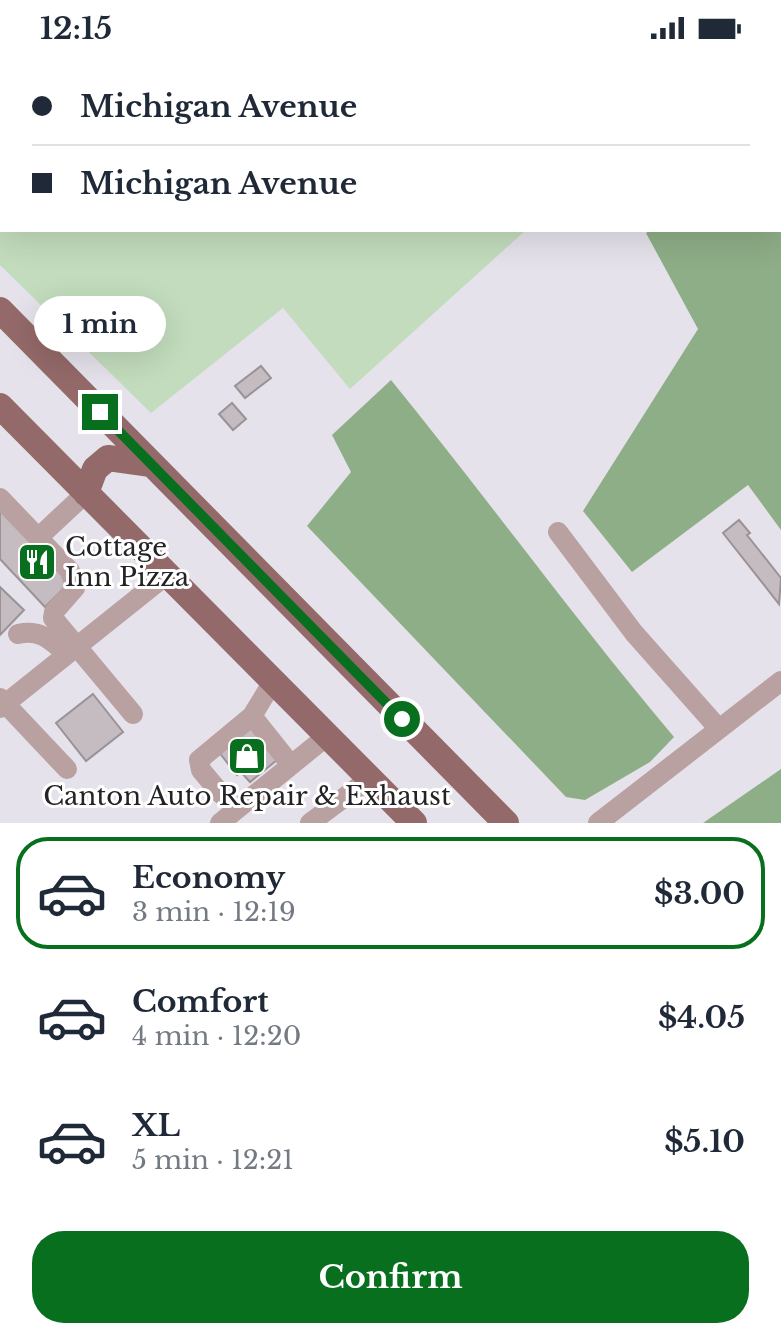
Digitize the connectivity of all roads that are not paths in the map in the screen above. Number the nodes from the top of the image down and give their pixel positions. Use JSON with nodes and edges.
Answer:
{"nodes":[{"id":1,"x":0,"y":310,"type":"edge"},
{"id":2,"x":3,"y":415,"type":"edge"},
{"id":3,"x":151,"y":464,"type":"junction"},
{"id":4,"x":86,"y":493,"type":"junction"},
{"id":5,"x":0,"y":498,"type":"edge"},
{"id":6,"x":558,"y":532,"type":"dead end"},
{"id":7,"x":40,"y":536,"type":"junction"},
{"id":8,"x":169,"y":573,"type":"junction"},
{"id":9,"x":18,"y":634,"type":"dead end"},
{"id":10,"x":71,"y":651,"type":"junction"},
{"id":11,"x":274,"y":680,"type":"junction"},
{"id":12,"x":781,"y":681,"type":"edge"},
{"id":13,"x":2,"y":703,"type":"edge"},
{"id":14,"x":133,"y":714,"type":"dead end"},
{"id":15,"x":252,"y":716,"type":"junction"},
{"id":16,"x":719,"y":729,"type":"junction"},
{"id":17,"x":327,"y":736,"type":"junction"},
{"id":18,"x":291,"y":765,"type":"junction"},
{"id":19,"x":67,"y":769,"type":"dead end"},
{"id":20,"x":369,"y":779,"type":"junction"},
{"id":21,"x":221,"y":794,"type":"dead end"},
{"id":22,"x":220,"y":823,"type":"edge"},
{"id":23,"x":310,"y":823,"type":"edge"},
{"id":24,"x":414,"y":823,"type":"edge"},
{"id":25,"x":506,"y":823,"type":"edge"},
{"id":26,"x":598,"y":823,"type":"edge"}],
"edges":[{"from":1,"to":3,"type":"main road"},
{"from":2,"to":4,"type":"main road"},
{"from":3,"to":4,"type":"main road"},
{"from":3,"to":25,"type":"main road"},
{"from":4,"to":7,"type":"street"},
{"from":4,"to":8,"type":"main road"},
{"from":5,"to":7,"type":"street"},
{"from":6,"to":16,"type":"street"},
{"from":7,"to":10,"type":"street"},
{"from":8,"to":10,"type":"street"},
{"from":8,"to":11,"type":"main road"},
{"from":9,"to":10,"type":"street"},
{"from":10,"to":13,"type":"street"},
{"from":10,"to":14,"type":"street"},
{"from":11,"to":15,"type":"street"},
{"from":11,"to":17,"type":"main road"},
{"from":12,"to":16,"type":"street"},
{"from":13,"to":19,"type":"street"},
{"from":15,"to":18,"type":"street"},
{"from":15,"to":21,"type":"street"},
{"from":16,"to":26,"type":"street"},
{"from":17,"to":18,"type":"street"},
{"from":17,"to":20,"type":"main road"},
{"from":18,"to":22,"type":"street"},
{"from":20,"to":23,"type":"street"},
{"from":20,"to":24,"type":"main road"}]}
